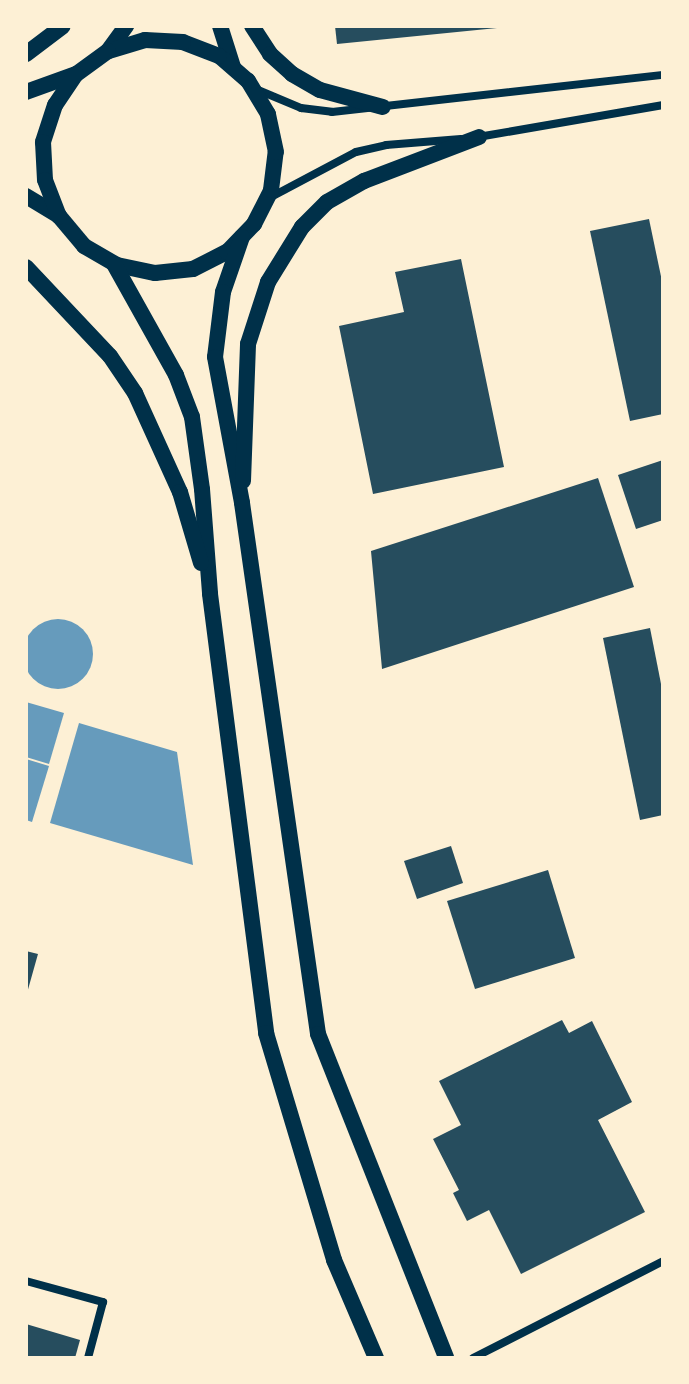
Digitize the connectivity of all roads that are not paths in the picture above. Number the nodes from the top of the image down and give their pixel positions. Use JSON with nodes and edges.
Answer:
{"nodes":[{"id":1,"x":63,"y":26,"type":"edge"},
{"id":2,"x":126,"y":26,"type":"edge"},
{"id":3,"x":220,"y":26,"type":"edge"},
{"id":4,"x":252,"y":26,"type":"edge"},
{"id":5,"x":108,"y":51,"type":"junction"},
{"id":6,"x":26,"y":54,"type":"edge"},
{"id":7,"x":233,"y":68,"type":"junction"},
{"id":8,"x":76,"y":74,"type":"junction"},
{"id":9,"x":663,"y":75,"type":"edge"},
{"id":10,"x":252,"y":87,"type":"junction"},
{"id":11,"x":26,"y":92,"type":"edge"},
{"id":12,"x":663,"y":105,"type":"edge"},
{"id":13,"x":383,"y":107,"type":"junction"},
{"id":14,"x":479,"y":137,"type":"junction"},
{"id":15,"x":26,"y":196,"type":"edge"},
{"id":16,"x":266,"y":200,"type":"junction"},
{"id":17,"x":59,"y":216,"type":"junction"},
{"id":18,"x":242,"y":237,"type":"junction"},
{"id":19,"x":114,"y":264,"type":"junction"},
{"id":20,"x":26,"y":267,"type":"edge"},
{"id":21,"x":242,"y":503,"type":"junction"},
{"id":22,"x":210,"y":594,"type":"junction"},
{"id":23,"x":663,"y":1261,"type":"edge"},
{"id":24,"x":26,"y":1281,"type":"edge"},
{"id":25,"x":88,"y":1358,"type":"edge"},
{"id":26,"x":376,"y":1358,"type":"edge"},
{"id":27,"x":446,"y":1358,"type":"edge"},
{"id":28,"x":473,"y":1358,"type":"edge"}],
"edges":[{"from":1,"to":6,"type":"main road"},
{"from":2,"to":5,"type":"main road"},
{"from":3,"to":7,"type":"main road"},
{"from":4,"to":13,"type":"main road"},
{"from":5,"to":7,"type":"main road"},
{"from":5,"to":8,"type":"main road"},
{"from":7,"to":10,"type":"main road"},
{"from":8,"to":11,"type":"main road"},
{"from":8,"to":17,"type":"main road"},
{"from":9,"to":13,"type":"street"},
{"from":10,"to":13,"type":"street"},
{"from":10,"to":16,"type":"main road"},
{"from":12,"to":14,"type":"street"},
{"from":14,"to":16,"type":"street"},
{"from":14,"to":21,"type":"main road"},
{"from":15,"to":17,"type":"main road"},
{"from":16,"to":18,"type":"main road"},
{"from":17,"to":19,"type":"main road"},
{"from":18,"to":19,"type":"main road"},
{"from":18,"to":21,"type":"main road"},
{"from":19,"to":22,"type":"main road"},
{"from":20,"to":22,"type":"main road"},
{"from":21,"to":27,"type":"main road"},
{"from":22,"to":26,"type":"main road"},
{"from":23,"to":28,"type":"street"},
{"from":24,"to":25,"type":"street"}]}
